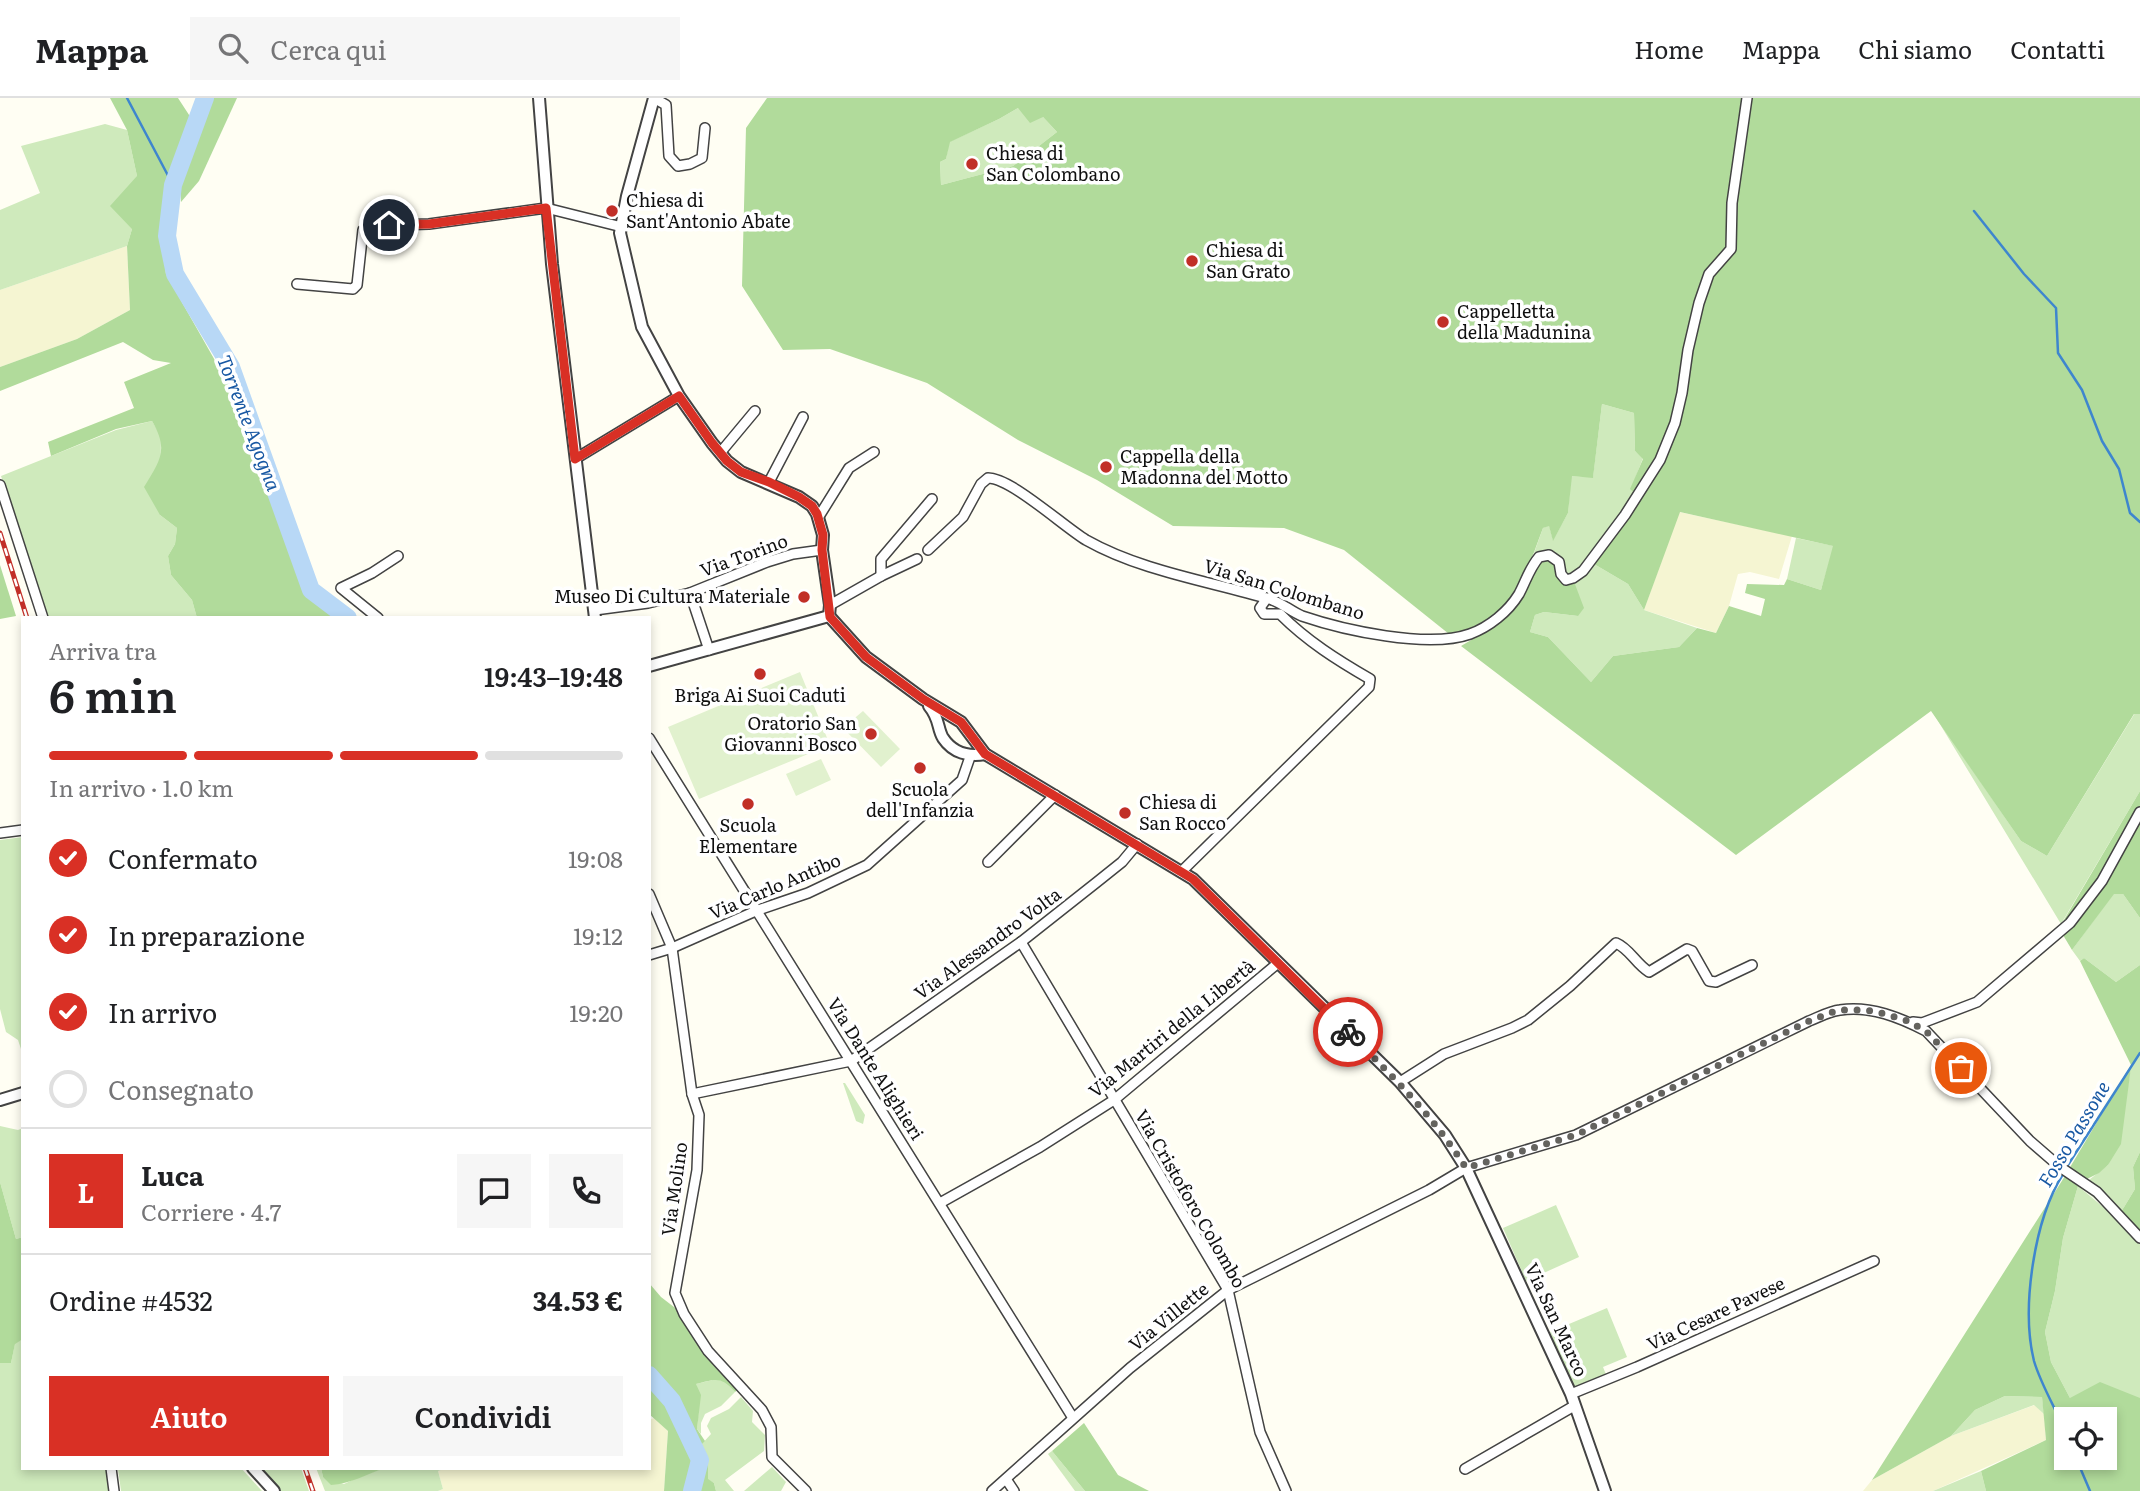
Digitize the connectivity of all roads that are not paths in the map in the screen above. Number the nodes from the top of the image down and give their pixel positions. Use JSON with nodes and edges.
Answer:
{"nodes":[{"id":1,"x":539,"y":98,"type":"edge"},
{"id":2,"x":654,"y":98,"type":"edge"},
{"id":3,"x":1747,"y":98,"type":"edge"},
{"id":4,"x":705,"y":128,"type":"dead end"},
{"id":5,"x":546,"y":208,"type":"junction"},
{"id":6,"x":621,"y":227,"type":"junction"},
{"id":7,"x":297,"y":284,"type":"dead end"},
{"id":8,"x":679,"y":396,"type":"junction"},
{"id":9,"x":755,"y":411,"type":"dead end"},
{"id":10,"x":803,"y":416,"type":"dead end"},
{"id":11,"x":874,"y":452,"type":"dead end"},
{"id":12,"x":720,"y":453,"type":"junction"},
{"id":13,"x":575,"y":459,"type":"junction"},
{"id":14,"x":769,"y":482,"type":"junction"},
{"id":15,"x":0,"y":485,"type":"edge"},
{"id":16,"x":932,"y":499,"type":"dead end"},
{"id":17,"x":818,"y":518,"type":"junction"},
{"id":18,"x":822,"y":550,"type":"junction"},
{"id":19,"x":928,"y":550,"type":"dead end"},
{"id":20,"x":398,"y":556,"type":"dead end"},
{"id":21,"x":917,"y":559,"type":"dead end"},
{"id":22,"x":881,"y":576,"type":"junction"},
{"id":23,"x":690,"y":593,"type":"junction"},
{"id":24,"x":1267,"y":598,"type":"junction"},
{"id":25,"x":830,"y":611,"type":"junction"},
{"id":26,"x":595,"y":614,"type":"edge"},
{"id":27,"x":42,"y":616,"type":"edge"},
{"id":28,"x":376,"y":616,"type":"edge"},
{"id":29,"x":709,"y":650,"type":"junction"},
{"id":30,"x":651,"y":665,"type":"edge"},
{"id":31,"x":923,"y":699,"type":"junction"},
{"id":32,"x":651,"y":741,"type":"edge"},
{"id":33,"x":985,"y":754,"type":"junction"},
{"id":34,"x":970,"y":757,"type":"junction"},
{"id":35,"x":1055,"y":795,"type":"junction"},
{"id":36,"x":2140,"y":812,"type":"edge"},
{"id":37,"x":21,"y":830,"type":"edge"},
{"id":38,"x":0,"y":833,"type":"edge"},
{"id":39,"x":1137,"y":844,"type":"junction"},
{"id":40,"x":988,"y":862,"type":"dead end"},
{"id":41,"x":1181,"y":872,"type":"junction"},
{"id":42,"x":651,"y":899,"type":"edge"},
{"id":43,"x":758,"y":910,"type":"junction"},
{"id":44,"x":1021,"y":942,"type":"junction"},
{"id":45,"x":672,"y":948,"type":"junction"},
{"id":46,"x":651,"y":955,"type":"edge"},
{"id":47,"x":1278,"y":963,"type":"junction"},
{"id":48,"x":1752,"y":965,"type":"dead end"},
{"id":49,"x":1908,"y":1021,"type":"junction"},
{"id":50,"x":851,"y":1061,"type":"junction"},
{"id":51,"x":1400,"y":1082,"type":"junction"},
{"id":52,"x":21,"y":1094,"type":"edge"},
{"id":53,"x":692,"y":1094,"type":"junction"},
{"id":54,"x":0,"y":1100,"type":"edge"},
{"id":55,"x":1114,"y":1100,"type":"junction"},
{"id":56,"x":1466,"y":1168,"type":"junction"},
{"id":57,"x":940,"y":1203,"type":"junction"},
{"id":58,"x":2140,"y":1238,"type":"edge"},
{"id":59,"x":1874,"y":1261,"type":"dead end"},
{"id":60,"x":1228,"y":1290,"type":"junction"},
{"id":61,"x":1571,"y":1394,"type":"junction"},
{"id":62,"x":1574,"y":1406,"type":"junction"},
{"id":63,"x":1073,"y":1418,"type":"junction"},
{"id":64,"x":1465,"y":1469,"type":"dead end"},
{"id":65,"x":111,"y":1470,"type":"edge"},
{"id":66,"x":255,"y":1470,"type":"edge"},
{"id":67,"x":1006,"y":1479,"type":"junction"},
{"id":68,"x":114,"y":1491,"type":"edge"},
{"id":69,"x":274,"y":1491,"type":"edge"},
{"id":70,"x":806,"y":1491,"type":"edge"},
{"id":71,"x":992,"y":1491,"type":"edge"},
{"id":72,"x":1014,"y":1491,"type":"edge"},
{"id":73,"x":1286,"y":1491,"type":"edge"},
{"id":74,"x":1605,"y":1491,"type":"edge"}],
"edges":[{"from":1,"to":5,"type":"street"},
{"from":2,"to":4,"type":"street"},
{"from":2,"to":6,"type":"street"},
{"from":3,"to":24,"type":"street","name":"Via San Colombano"},
{"from":5,"to":6,"type":"street"},
{"from":5,"to":7,"type":"street"},
{"from":5,"to":13,"type":"street"},
{"from":6,"to":8,"type":"street"},
{"from":8,"to":12,"type":"street"},
{"from":8,"to":13,"type":"street"},
{"from":9,"to":12,"type":"street"},
{"from":10,"to":14,"type":"street"},
{"from":11,"to":17,"type":"street"},
{"from":12,"to":14,"type":"street"},
{"from":13,"to":26,"type":"street"},
{"from":14,"to":17,"type":"street"},
{"from":15,"to":27,"type":"street"},
{"from":16,"to":22,"type":"street"},
{"from":17,"to":18,"type":"street"},
{"from":18,"to":23,"type":"street","name":"Via Torino"},
{"from":18,"to":25,"type":"street"},
{"from":19,"to":24,"type":"street","name":"Via San Colombano"},
{"from":20,"to":28,"type":"street"},
{"from":21,"to":22,"type":"street"},
{"from":22,"to":25,"type":"street"},
{"from":23,"to":26,"type":"street","name":"Via Torino"},
{"from":23,"to":29,"type":"street"},
{"from":24,"to":41,"type":"street"},
{"from":25,"to":29,"type":"street"},
{"from":25,"to":31,"type":"street"},
{"from":29,"to":30,"type":"street"},
{"from":31,"to":33,"type":"street"},
{"from":31,"to":34,"type":"street"},
{"from":32,"to":43,"type":"street","name":"Via Dante Alighieri"},
{"from":33,"to":34,"type":"street"},
{"from":33,"to":35,"type":"street","name":"Via San Marco"},
{"from":34,"to":43,"type":"street","name":"Via Carlo Antibo"},
{"from":35,"to":39,"type":"street","name":"Via San Marco"},
{"from":35,"to":40,"type":"street"},
{"from":36,"to":49,"type":"street"},
{"from":37,"to":38,"type":"street"},
{"from":39,"to":41,"type":"street","name":"Via San Marco"},
{"from":39,"to":44,"type":"street","name":"Via Alessandro Volta"},
{"from":41,"to":47,"type":"street","name":"Via San Marco"},
{"from":42,"to":45,"type":"street","name":"Via Molino"},
{"from":43,"to":45,"type":"street","name":"Via Carlo Antibo"},
{"from":43,"to":50,"type":"street","name":"Via Dante Alighieri"},
{"from":44,"to":50,"type":"street","name":"Via Alessandro Volta"},
{"from":44,"to":55,"type":"street","name":"Via Cristoforo Colombo"},
{"from":45,"to":46,"type":"street","name":"Via Carlo Antibo"},
{"from":45,"to":53,"type":"street","name":"Via Molino"},
{"from":47,"to":51,"type":"street","name":"Via San Marco"},
{"from":47,"to":55,"type":"street","name":"Via Martiri della Libertà"},
{"from":48,"to":51,"type":"street"},
{"from":49,"to":56,"type":"street","name":"Via Villette"},
{"from":49,"to":58,"type":"street"},
{"from":50,"to":53,"type":"street"},
{"from":50,"to":57,"type":"street","name":"Via Dante Alighieri"},
{"from":51,"to":56,"type":"street","name":"Via San Marco"},
{"from":52,"to":54,"type":"street"},
{"from":53,"to":70,"type":"street","name":"Via Molino"},
{"from":55,"to":57,"type":"street","name":"Via Martiri della Libertà"},
{"from":55,"to":60,"type":"street","name":"Via Cristoforo Colombo"},
{"from":56,"to":60,"type":"street","name":"Via Villette"},
{"from":56,"to":61,"type":"street","name":"Via San Marco"},
{"from":57,"to":63,"type":"street","name":"Via Dante Alighieri"},
{"from":59,"to":61,"type":"street","name":"Via Cesare Pavese"},
{"from":60,"to":63,"type":"street","name":"Via Villette"},
{"from":60,"to":73,"type":"street","name":"Via Cristoforo Colombo"},
{"from":61,"to":62,"type":"street","name":"Via San Marco"},
{"from":62,"to":64,"type":"street"},
{"from":62,"to":74,"type":"street","name":"Via San Marco"},
{"from":63,"to":67,"type":"street","name":"Via Villette"},
{"from":65,"to":68,"type":"street"},
{"from":66,"to":69,"type":"street"},
{"from":67,"to":71,"type":"street","name":"Via Villette"},
{"from":67,"to":72,"type":"street"}]}
